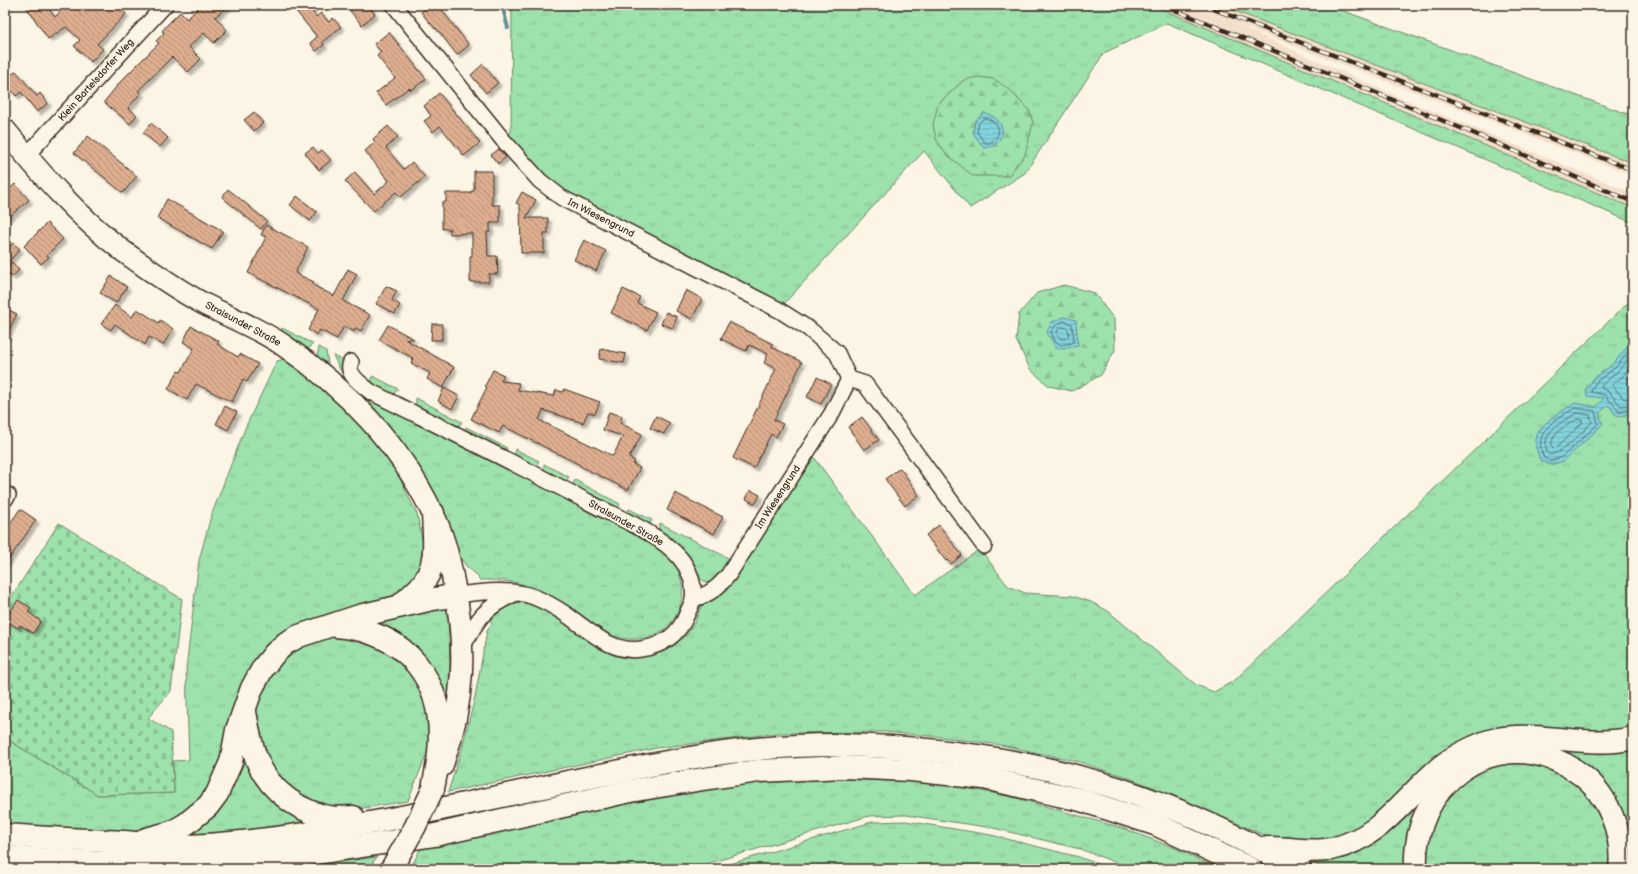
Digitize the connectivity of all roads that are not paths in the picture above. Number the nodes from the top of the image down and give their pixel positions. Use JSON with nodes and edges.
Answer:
{"nodes":[{"id":1,"x":165,"y":5,"type":"edge"},
{"id":2,"x":394,"y":5,"type":"edge"},
{"id":3,"x":5,"y":130,"type":"edge"},
{"id":4,"x":26,"y":156,"type":"junction"},
{"id":5,"x":351,"y":362,"type":"dead end"},
{"id":6,"x":848,"y":379,"type":"junction"},
{"id":7,"x":5,"y":494,"type":"edge"},
{"id":8,"x":5,"y":499,"type":"edge"},
{"id":9,"x":433,"y":513,"type":"junction"},
{"id":10,"x":984,"y":546,"type":"dead end"},
{"id":11,"x":516,"y":593,"type":"junction"},
{"id":12,"x":457,"y":595,"type":"junction"},
{"id":13,"x":693,"y":599,"type":"junction"},
{"id":14,"x":400,"y":606,"type":"junction"},
{"id":15,"x":331,"y":625,"type":"junction"},
{"id":16,"x":462,"y":646,"type":"junction"},
{"id":17,"x":245,"y":710,"type":"junction"},
{"id":18,"x":1633,"y":738,"type":"edge"},
{"id":19,"x":443,"y":752,"type":"junction"},
{"id":20,"x":433,"y":789,"type":"joint"},
{"id":21,"x":388,"y":819,"type":"junction"},
{"id":22,"x":5,"y":834,"type":"edge"},
{"id":23,"x":133,"y":842,"type":"junction"},
{"id":24,"x":1259,"y":848,"type":"junction"},
{"id":25,"x":5,"y":857,"type":"edge"},
{"id":26,"x":391,"y":869,"type":"edge"},
{"id":27,"x":1251,"y":869,"type":"edge"},
{"id":28,"x":1300,"y":869,"type":"edge"},
{"id":29,"x":1416,"y":869,"type":"edge"},
{"id":30,"x":1620,"y":869,"type":"edge"}],
"edges":[{"from":1,"to":4,"type":"street","name":"Klein Bartelsdorfer Weg"},
{"from":2,"to":6,"type":"street","name":"Im Wiesengrund"},
{"from":3,"to":4,"type":"street","name":"Stralsunder Straße"},
{"from":4,"to":9,"type":"street","name":"Stralsunder Straße"},
{"from":5,"to":13,"type":"street","name":"Stralsunder Straße"},
{"from":6,"to":10,"type":"street"},
{"from":6,"to":13,"type":"street","name":"Im Wiesengrund"},
{"from":7,"to":8,"type":"street"},
{"from":9,"to":12,"type":"street","name":"Stralsunder Straße"},
{"from":9,"to":14,"type":"highway"},
{"from":11,"to":12,"type":"street","name":"Stralsunder Straße"},
{"from":11,"to":13,"type":"street","name":"Stralsunder Straße"},
{"from":11,"to":16,"type":"street","name":"Stralsunder Straße"},
{"from":12,"to":14,"type":"highway"},
{"from":12,"to":16,"type":"street","name":"Stralsunder Straße"},
{"from":14,"to":15,"type":"highway"},
{"from":15,"to":17,"type":"highway"},
{"from":15,"to":19,"type":"highway"},
{"from":16,"to":19,"type":"street","name":"Stralsunder Straße"},
{"from":17,"to":21,"type":"highway"},
{"from":17,"to":23,"type":"highway"},
{"from":18,"to":24,"type":"highway"},
{"from":19,"to":20,"type":"highway"},
{"from":20,"to":26,"type":"street","bridge":true},
{"from":21,"to":23,"type":"highway"},
{"from":21,"to":24,"type":"highway"},
{"from":22,"to":23,"type":"highway"},
{"from":24,"to":28,"type":"highway"},
{"from":25,"to":27,"type":"highway"},
{"from":29,"to":30,"type":"highway"}]}
